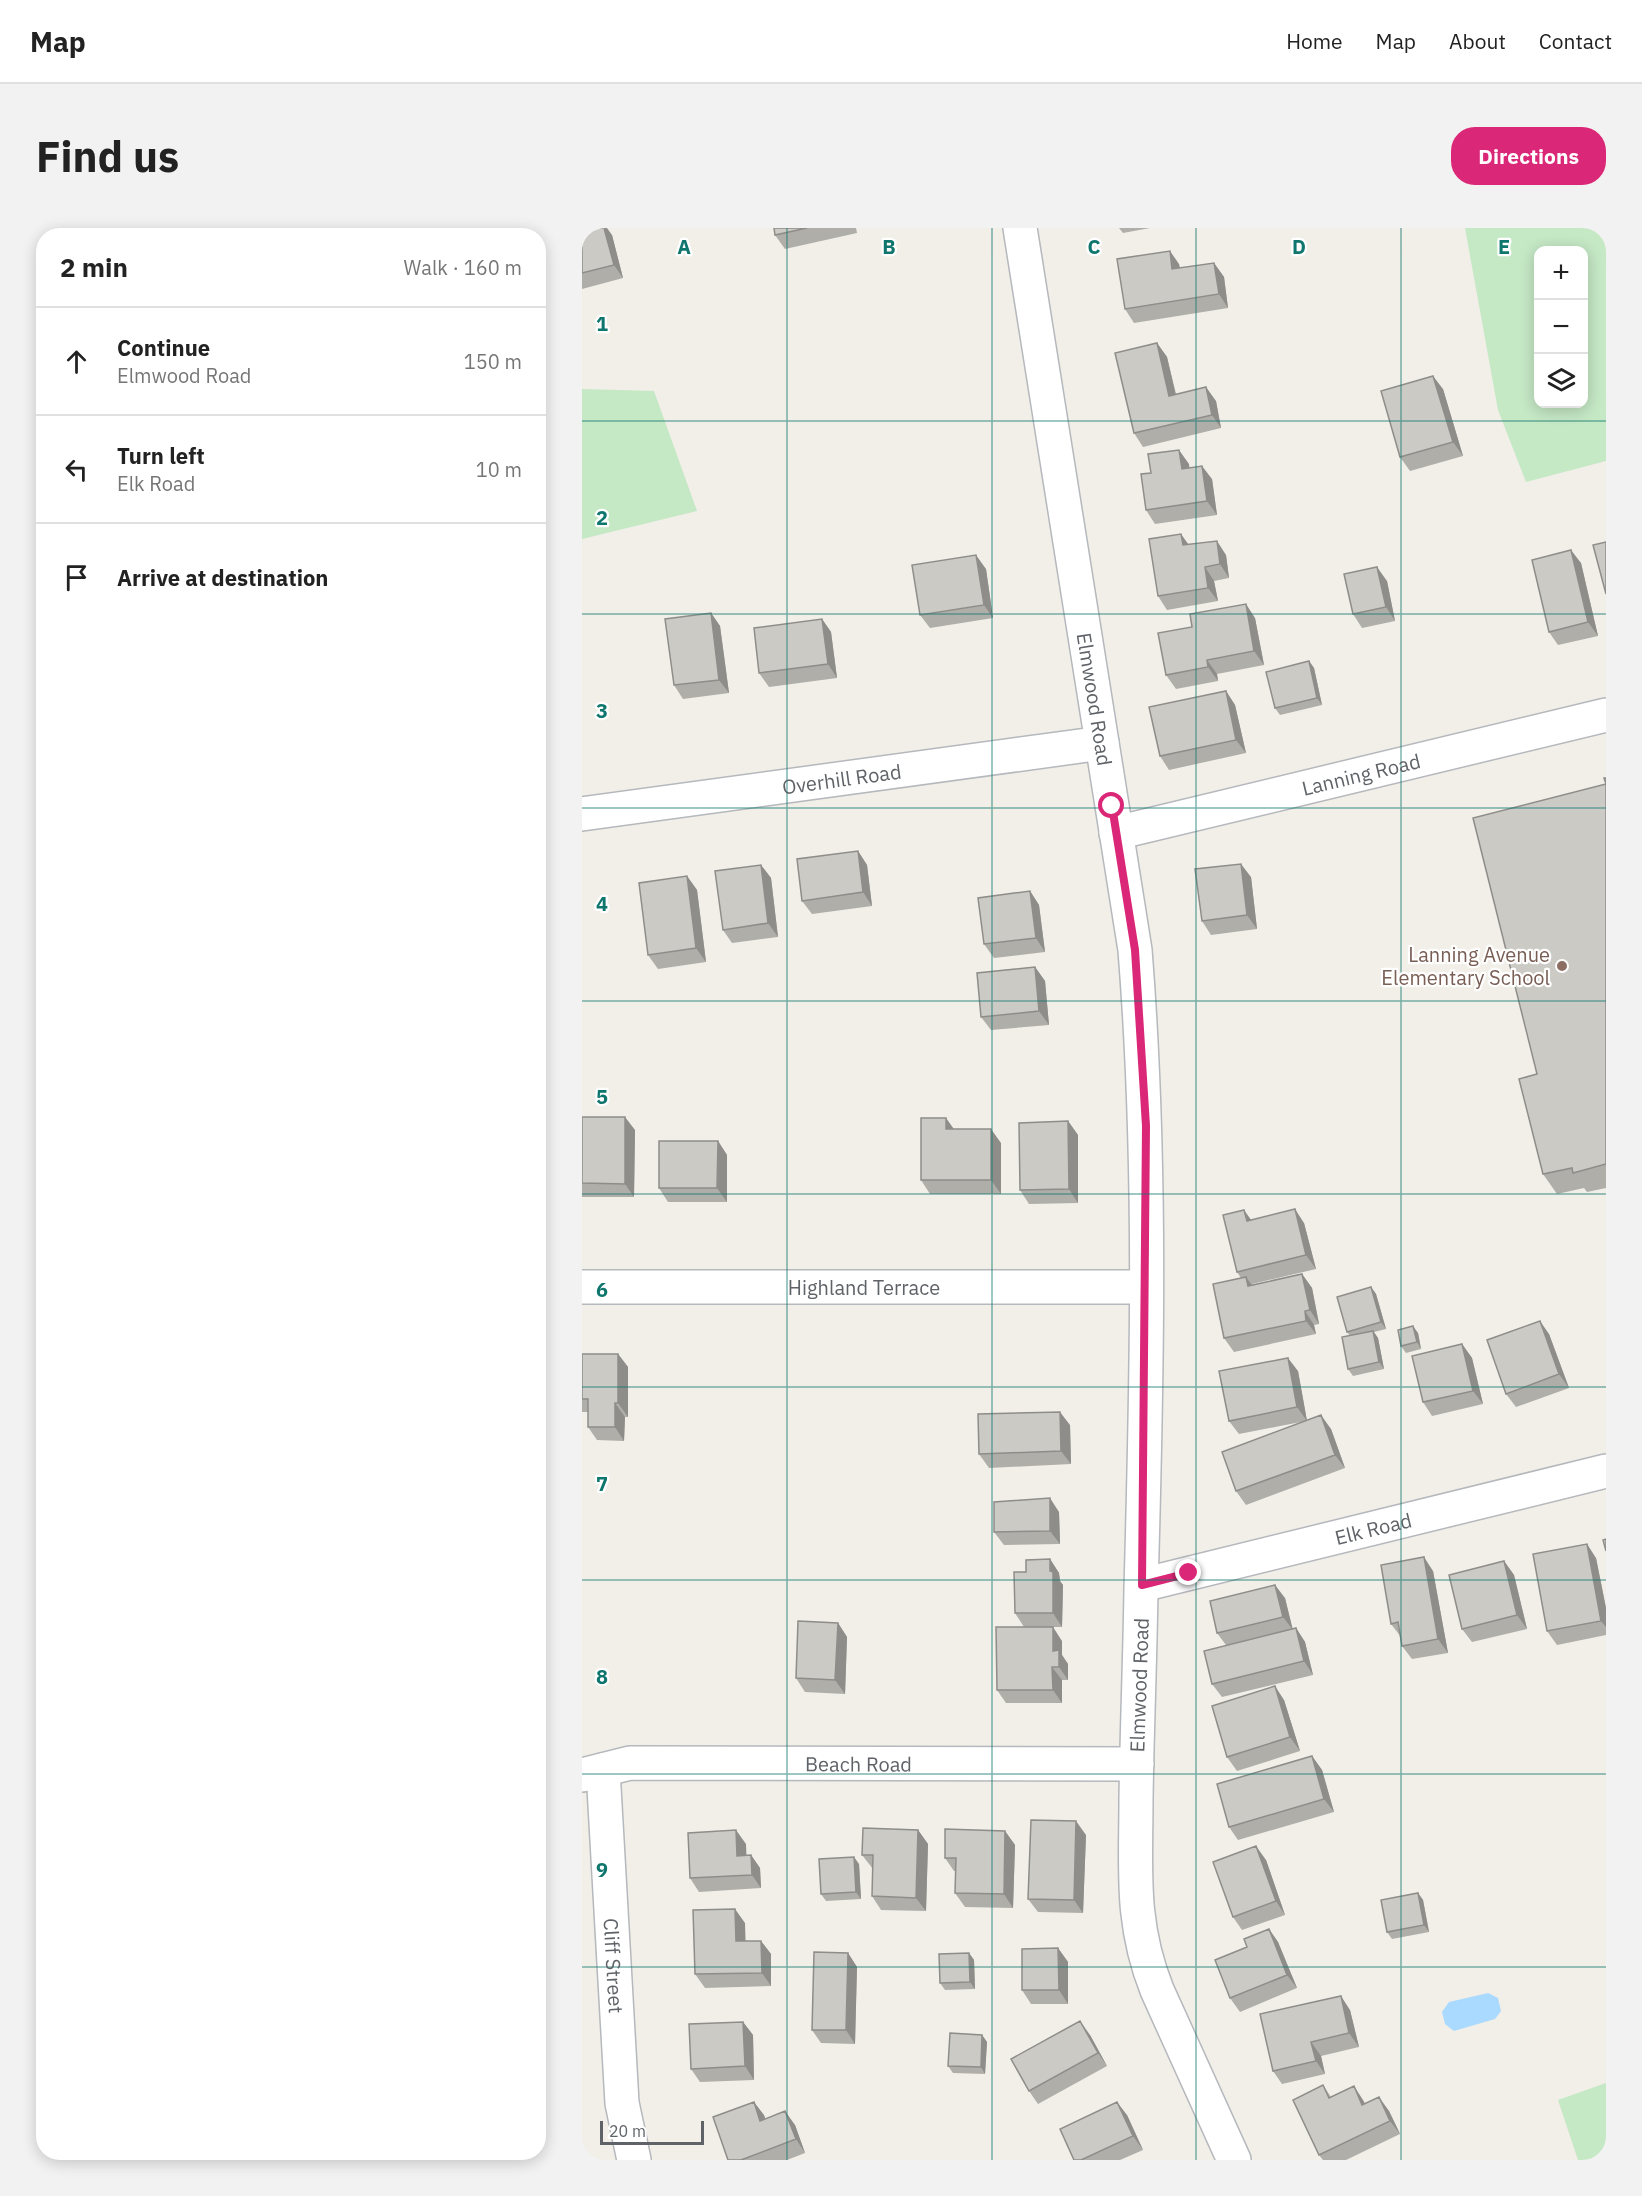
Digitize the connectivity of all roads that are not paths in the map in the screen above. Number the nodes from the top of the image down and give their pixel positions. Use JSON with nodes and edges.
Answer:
{"nodes":[{"id":1,"x":1020,"y":228,"type":"edge"},
{"id":2,"x":1606,"y":715,"type":"edge"},
{"id":3,"x":1102,"y":744,"type":"junction"},
{"id":4,"x":582,"y":814,"type":"edge"},
{"id":5,"x":1116,"y":832,"type":"junction"},
{"id":6,"x":582,"y":1287,"type":"edge"},
{"id":7,"x":1146,"y":1287,"type":"junction"},
{"id":8,"x":1606,"y":1470,"type":"edge"},
{"id":9,"x":1142,"y":1585,"type":"junction"},
{"id":10,"x":1137,"y":1764,"type":"junction"},
{"id":11,"x":592,"y":1772,"type":"edge"},
{"id":12,"x":634,"y":2160,"type":"edge"},
{"id":13,"x":1234,"y":2160,"type":"edge"}],
"edges":[{"from":1,"to":3,"type":"street","name":"Elmwood Road"},
{"from":2,"to":5,"type":"street","name":"Lanning Road"},
{"from":3,"to":4,"type":"street","name":"Overhill Road"},
{"from":3,"to":5,"type":"street","name":"Elmwood Road"},
{"from":5,"to":7,"type":"street","name":"Elmwood Road"},
{"from":6,"to":7,"type":"street","name":"Highland Terrace"},
{"from":7,"to":9,"type":"street","name":"Elmwood Road"},
{"from":8,"to":9,"type":"street","name":"Elk Road"},
{"from":9,"to":10,"type":"street","name":"Elmwood Road"},
{"from":10,"to":11,"type":"street","name":"Beach Road"},
{"from":10,"to":13,"type":"street","name":"Elmwood Road"},
{"from":11,"to":12,"type":"street","name":"Cliff Street"}]}
